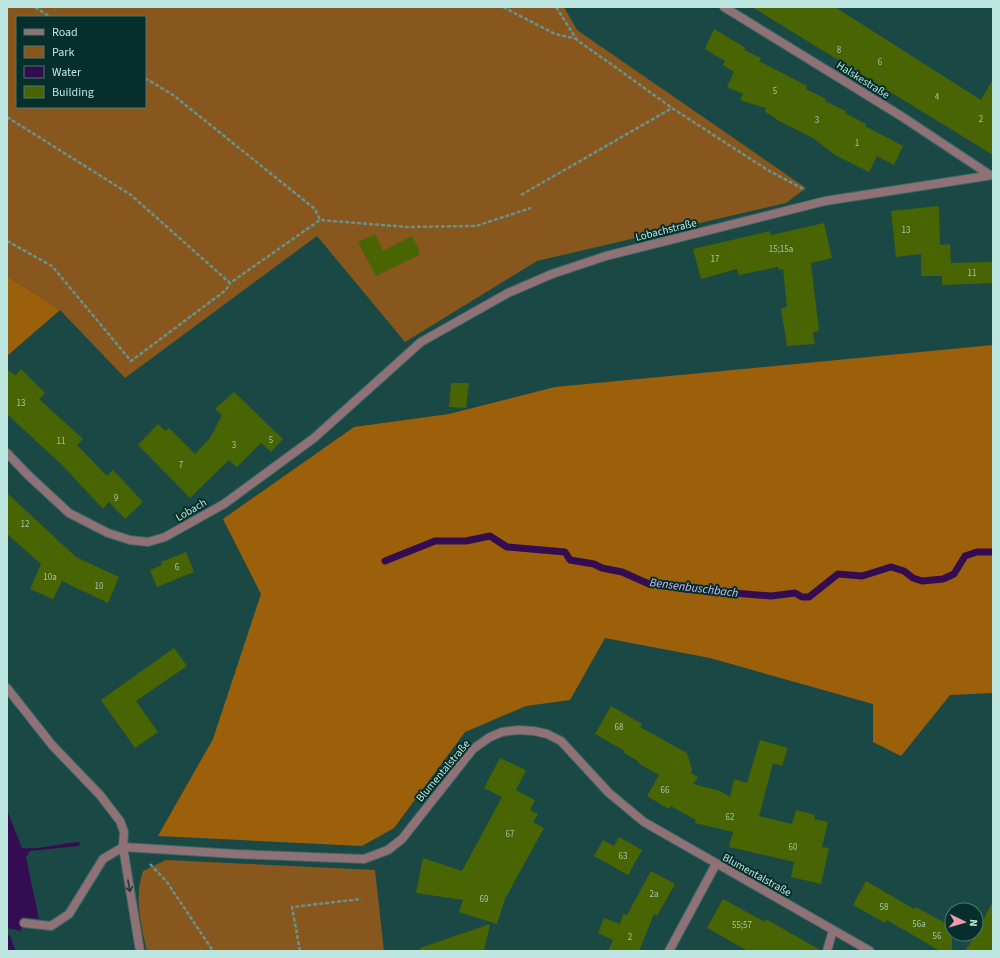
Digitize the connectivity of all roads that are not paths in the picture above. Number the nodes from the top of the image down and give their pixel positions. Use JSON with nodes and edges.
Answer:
{"nodes":[{"id":1,"x":724,"y":7,"type":"edge"},
{"id":2,"x":991,"y":175,"type":"edge"},
{"id":3,"x":375,"y":384,"type":"joint"},
{"id":4,"x":7,"y":453,"type":"edge"},
{"id":5,"x":7,"y":688,"type":"edge"},
{"id":6,"x":123,"y":847,"type":"junction"},
{"id":7,"x":716,"y":864,"type":"junction"},
{"id":8,"x":24,"y":923,"type":"dead end"},
{"id":9,"x":833,"y":930,"type":"junction"},
{"id":10,"x":140,"y":951,"type":"edge"},
{"id":11,"x":669,"y":951,"type":"edge"},
{"id":12,"x":827,"y":951,"type":"edge"},
{"id":13,"x":870,"y":951,"type":"edge"}],
"edges":[{"from":1,"to":2,"type":"street","name":"Halskestraße"},
{"from":2,"to":3,"type":"street","name":"Lobachstraße"},
{"from":3,"to":4,"type":"street","name":"Lobach"},
{"from":5,"to":6,"type":"street"},
{"from":6,"to":7,"type":"street","name":"Blumentalstraße"},
{"from":6,"to":8,"type":"street"},
{"from":6,"to":10,"type":"street","one_way":true},
{"from":7,"to":9,"type":"street","name":"Blumentalstraße"},
{"from":7,"to":11,"type":"street"},
{"from":9,"to":12,"type":"street"},
{"from":9,"to":13,"type":"street","name":"Blumentalstraße"}]}
